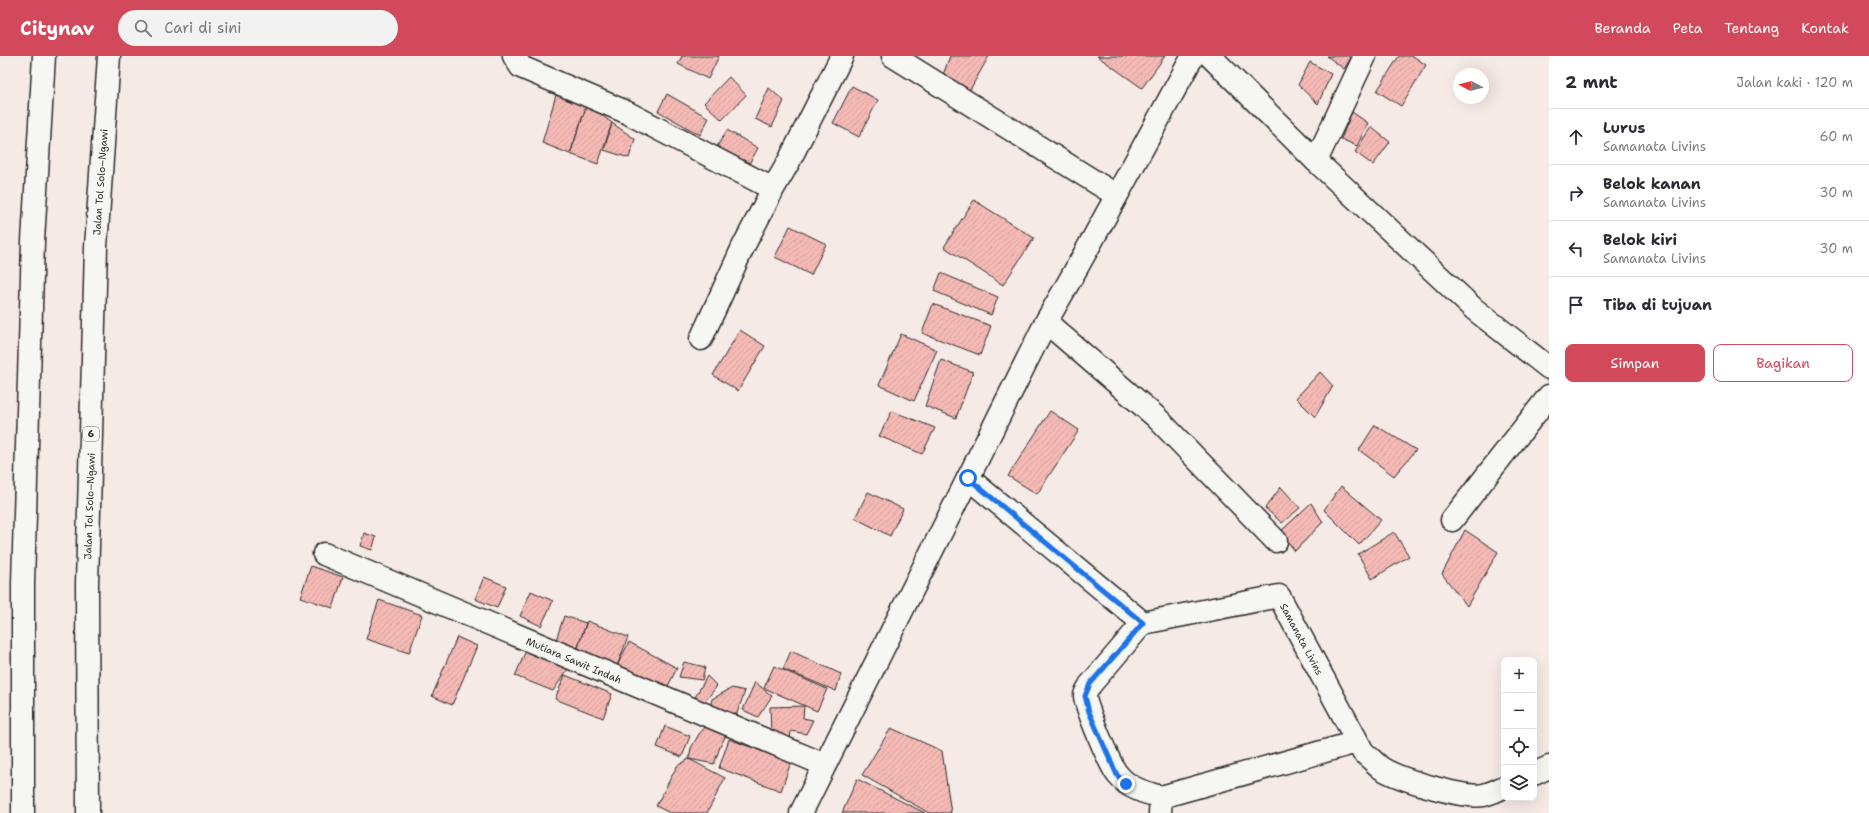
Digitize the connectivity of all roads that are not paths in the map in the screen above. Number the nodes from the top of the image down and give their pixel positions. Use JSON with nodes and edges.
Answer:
{"nodes":[{"id":1,"x":44,"y":56,"type":"edge"},
{"id":2,"x":109,"y":56,"type":"edge"},
{"id":3,"x":514,"y":56,"type":"edge"},
{"id":4,"x":842,"y":56,"type":"edge"},
{"id":5,"x":893,"y":56,"type":"edge"},
{"id":6,"x":1193,"y":56,"type":"edge"},
{"id":7,"x":1210,"y":56,"type":"edge"},
{"id":8,"x":1365,"y":56,"type":"edge"},
{"id":9,"x":1316,"y":161,"type":"junction"},
{"id":10,"x":773,"y":189,"type":"junction"},
{"id":11,"x":1116,"y":195,"type":"junction"},
{"id":12,"x":1046,"y":322,"type":"junction"},
{"id":13,"x":700,"y":338,"type":"dead end"},
{"id":14,"x":1549,"y":368,"type":"edge"},
{"id":15,"x":1549,"y":396,"type":"edge"},
{"id":16,"x":968,"y":478,"type":"junction"},
{"id":17,"x":1452,"y":520,"type":"dead end"},
{"id":18,"x":1276,"y":541,"type":"dead end"},
{"id":19,"x":324,"y":554,"type":"dead end"},
{"id":20,"x":1143,"y":623,"type":"junction"},
{"id":21,"x":1358,"y":742,"type":"junction"},
{"id":22,"x":825,"y":765,"type":"junction"},
{"id":23,"x":1549,"y":767,"type":"edge"},
{"id":24,"x":1537,"y":773,"type":"edge"},
{"id":25,"x":1501,"y":788,"type":"edge"},
{"id":26,"x":1161,"y":805,"type":"edge"},
{"id":27,"x":23,"y":813,"type":"edge"},
{"id":28,"x":88,"y":813,"type":"edge"},
{"id":29,"x":801,"y":813,"type":"edge"}],
"edges":[{"from":1,"to":27,"type":"main road"},
{"from":2,"to":28,"type":"main road","name":"Jalan Tol Solo–Ngawi","number":"6"},
{"from":3,"to":10,"type":"main road"},
{"from":4,"to":10,"type":"main road"},
{"from":5,"to":11,"type":"main road"},
{"from":6,"to":11,"type":"main road"},
{"from":7,"to":9,"type":"main road"},
{"from":8,"to":9,"type":"main road"},
{"from":9,"to":14,"type":"main road"},
{"from":10,"to":13,"type":"main road"},
{"from":11,"to":12,"type":"main road"},
{"from":12,"to":16,"type":"main road"},
{"from":12,"to":18,"type":"main road"},
{"from":15,"to":17,"type":"main road"},
{"from":16,"to":20,"type":"main road"},
{"from":16,"to":22,"type":"main road"},
{"from":19,"to":22,"type":"main road","name":"Mutiara Sawit Indah"},
{"from":20,"to":21,"type":"main road","name":"Samanata Livins"},
{"from":20,"to":26,"type":"main road"},
{"from":21,"to":25,"type":"main road","name":"Samanata Livins"},
{"from":21,"to":26,"type":"main road"},
{"from":22,"to":29,"type":"main road"},
{"from":23,"to":24,"type":"main road"}]}
